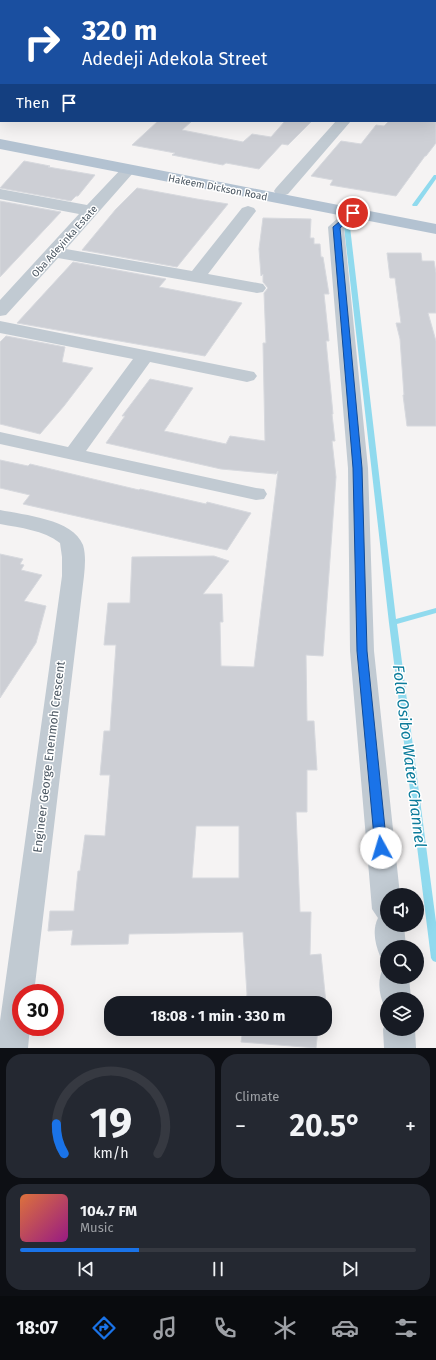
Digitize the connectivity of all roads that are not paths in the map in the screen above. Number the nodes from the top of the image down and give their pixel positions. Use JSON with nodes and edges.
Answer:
{"nodes":[{"id":1,"x":343,"y":122,"type":"edge"},
{"id":2,"x":0,"y":139,"type":"edge"},
{"id":3,"x":0,"y":144,"type":"edge"},
{"id":4,"x":128,"y":170,"type":"junction"},
{"id":5,"x":282,"y":191,"type":"junction"},
{"id":6,"x":0,"y":194,"type":"edge"},
{"id":7,"x":92,"y":211,"type":"junction"},
{"id":8,"x":248,"y":211,"type":"dead end"},
{"id":9,"x":353,"y":213,"type":"junction"},
{"id":10,"x":434,"y":222,"type":"edge"},
{"id":11,"x":54,"y":252,"type":"junction"},
{"id":12,"x":196,"y":278,"type":"junction"},
{"id":13,"x":257,"y":288,"type":"dead end"},
{"id":14,"x":0,"y":312,"type":"edge"},
{"id":15,"x":0,"y":328,"type":"edge"},
{"id":16,"x":145,"y":356,"type":"junction"},
{"id":17,"x":247,"y":376,"type":"dead end"},
{"id":18,"x":0,"y":438,"type":"edge"},
{"id":19,"x":73,"y":454,"type":"junction"},
{"id":20,"x":256,"y":494,"type":"dead end"},
{"id":21,"x":0,"y":517,"type":"edge"},
{"id":22,"x":385,"y":888,"type":"edge"},
{"id":23,"x":399,"y":1036,"type":"edge"},
{"id":24,"x":12,"y":1048,"type":"edge"},
{"id":25,"x":400,"y":1048,"type":"edge"}],
"edges":[{"from":1,"to":5,"type":"street"},
{"from":2,"to":5,"type":"main road","name":"Hakeem Dickson Road"},
{"from":3,"to":4,"type":"main road","name":"Hakeem Dickson Road"},
{"from":4,"to":7,"type":"street","name":"Oba Adeyinka Estate"},
{"from":4,"to":9,"type":"main road","name":"Hakeem Dickson Road"},
{"from":5,"to":10,"type":"main road","name":"Hakeem Dickson Road"},
{"from":6,"to":7,"type":"street"},
{"from":7,"to":11,"type":"street","name":"Oba Adeyinka Estate"},
{"from":8,"to":12,"type":"street"},
{"from":9,"to":10,"type":"main road","name":"Hakeem Dickson Road"},
{"from":9,"to":22,"type":"street"},
{"from":11,"to":12,"type":"street"},
{"from":11,"to":14,"type":"street","name":"Oba Adeyinka Estate"},
{"from":12,"to":13,"type":"street"},
{"from":15,"to":16,"type":"street"},
{"from":16,"to":17,"type":"street"},
{"from":16,"to":19,"type":"street"},
{"from":18,"to":19,"type":"street"},
{"from":19,"to":20,"type":"street"},
{"from":21,"to":24,"type":"street","name":"Engineer George Enenmoh Crescent"},
{"from":23,"to":25,"type":"street"}]}
